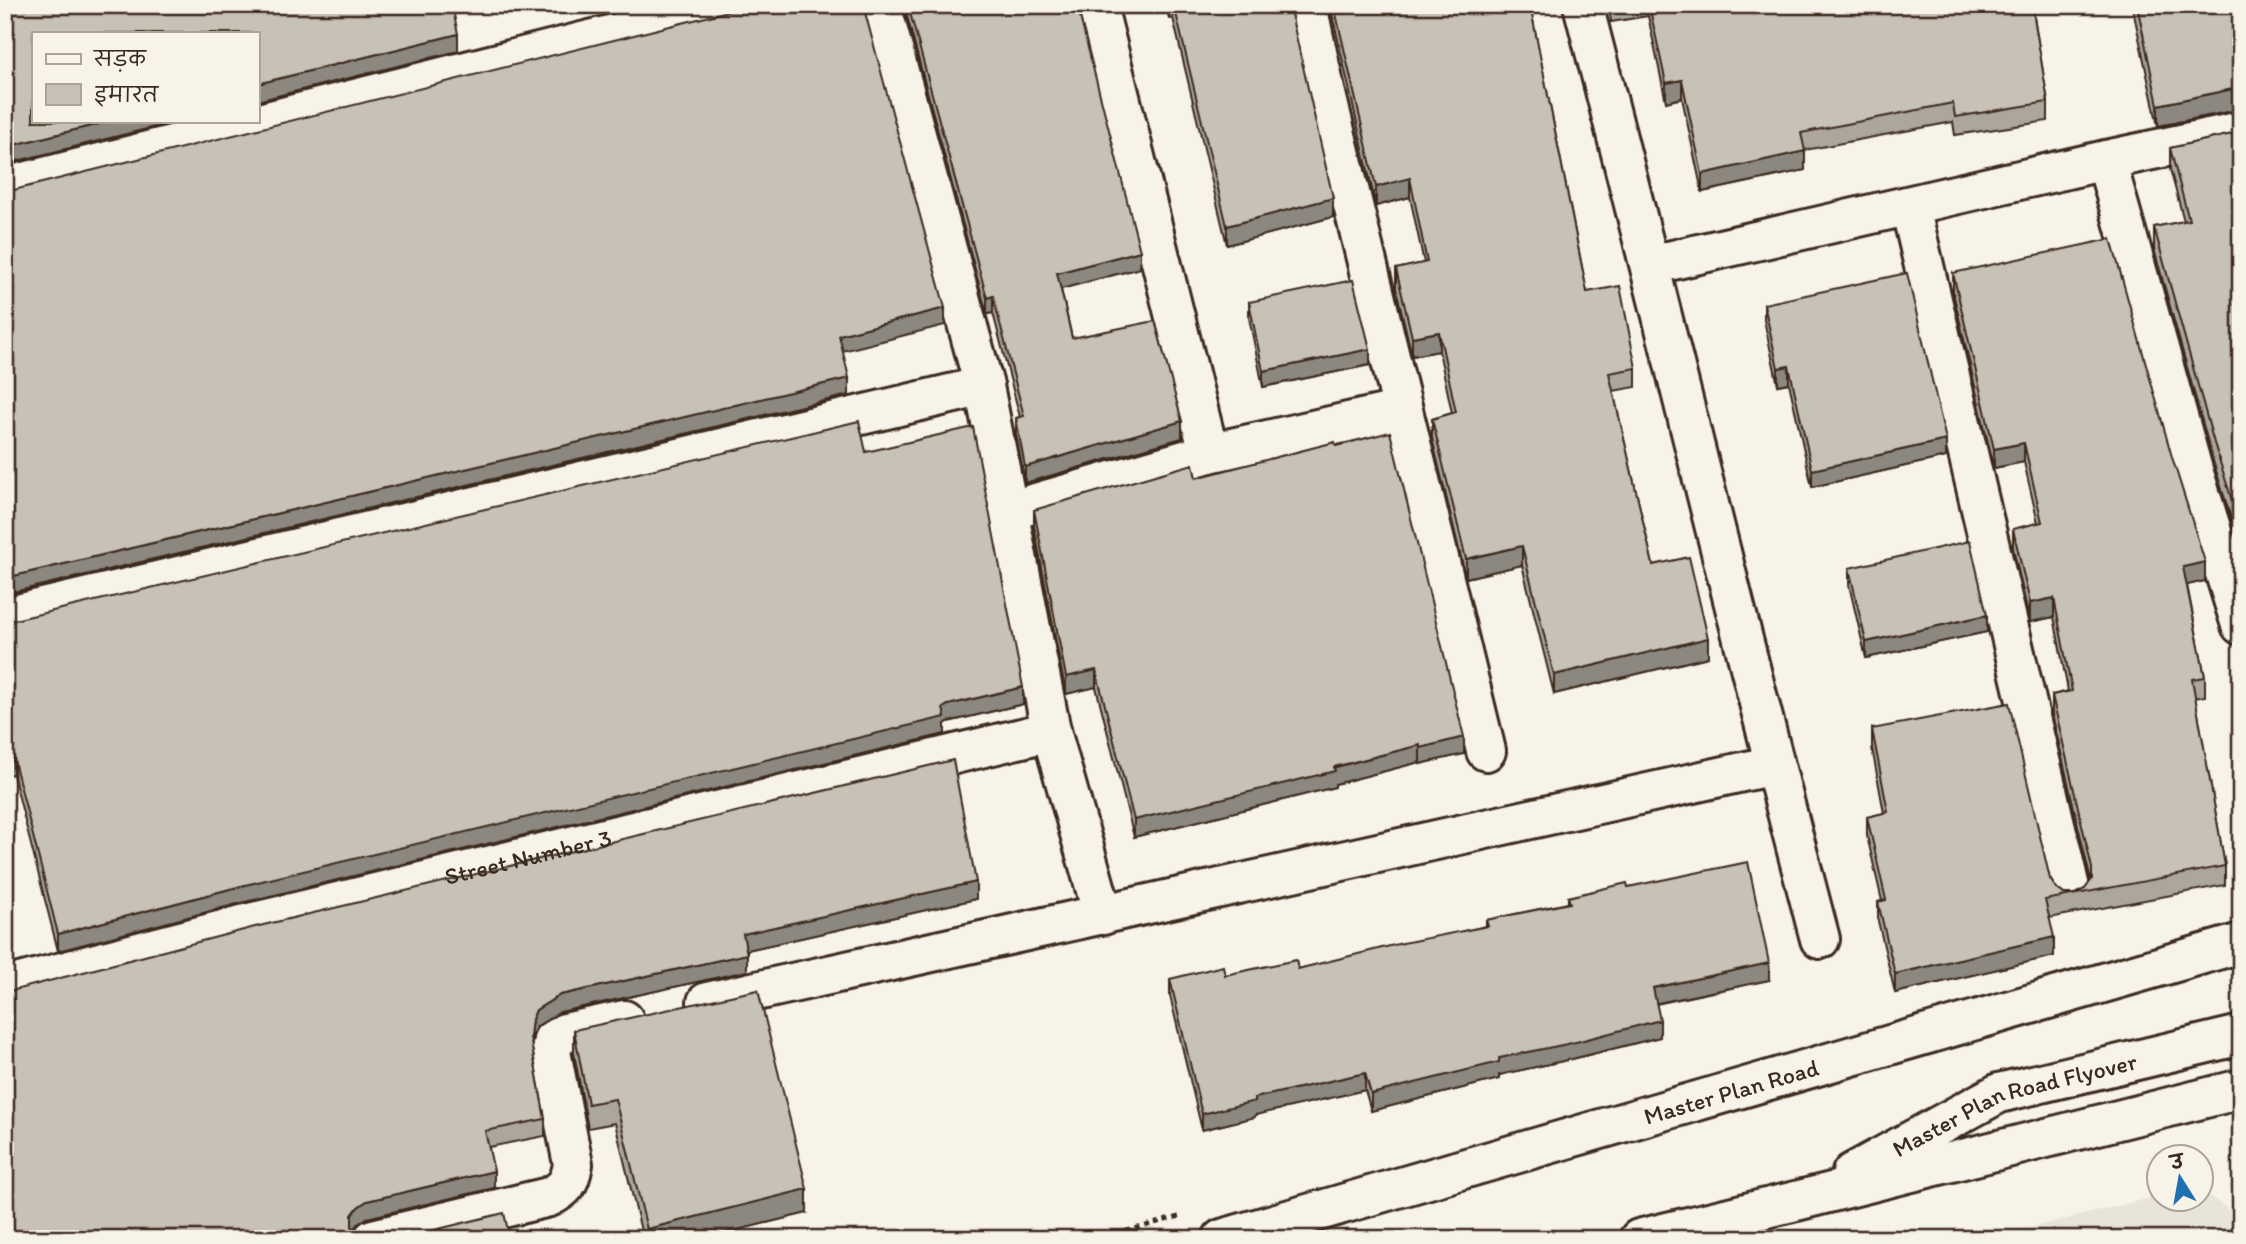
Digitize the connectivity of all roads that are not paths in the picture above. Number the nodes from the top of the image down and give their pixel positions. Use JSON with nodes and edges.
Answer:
{"nodes":[{"id":1,"x":729,"y":5,"type":"edge"},
{"id":2,"x":881,"y":5,"type":"edge"},
{"id":3,"x":1097,"y":5,"type":"edge"},
{"id":4,"x":1307,"y":5,"type":"edge"},
{"id":5,"x":1583,"y":5,"type":"edge"},
{"id":6,"x":2241,"y":131,"type":"edge"},
{"id":7,"x":2106,"y":160,"type":"junction"},
{"id":8,"x":5,"y":187,"type":"edge"},
{"id":9,"x":1909,"y":206,"type":"junction"},
{"id":10,"x":1651,"y":265,"type":"junction"},
{"id":11,"x":984,"y":386,"type":"junction"},
{"id":12,"x":1402,"y":410,"type":"junction"},
{"id":13,"x":1209,"y":453,"type":"junction"},
{"id":14,"x":1008,"y":511,"type":"junction"},
{"id":15,"x":5,"y":617,"type":"edge"},
{"id":16,"x":2241,"y":625,"type":"edge"},
{"id":17,"x":1051,"y":731,"type":"junction"},
{"id":18,"x":1486,"y":751,"type":"dead end"},
{"id":19,"x":1774,"y":765,"type":"junction"},
{"id":20,"x":2071,"y":892,"type":"edge"},
{"id":21,"x":1103,"y":915,"type":"junction"},
{"id":22,"x":1820,"y":939,"type":"dead end"},
{"id":23,"x":2241,"y":943,"type":"edge"},
{"id":24,"x":5,"y":987,"type":"edge"},
{"id":25,"x":2241,"y":1035,"type":"edge"},
{"id":26,"x":2241,"y":1089,"type":"edge"},
{"id":27,"x":1800,"y":1200,"type":"junction"},
{"id":28,"x":373,"y":1239,"type":"edge"},
{"id":29,"x":1222,"y":1239,"type":"edge"},
{"id":30,"x":1639,"y":1239,"type":"edge"}],
"edges":[{"from":1,"to":8,"type":"street"},
{"from":2,"to":11,"type":"street"},
{"from":3,"to":13,"type":"street"},
{"from":4,"to":12,"type":"street"},
{"from":5,"to":10,"type":"street"},
{"from":6,"to":7,"type":"street"},
{"from":7,"to":9,"type":"street"},
{"from":7,"to":16,"type":"street"},
{"from":9,"to":10,"type":"street"},
{"from":9,"to":20,"type":"street"},
{"from":10,"to":19,"type":"street"},
{"from":11,"to":14,"type":"street"},
{"from":11,"to":15,"type":"street"},
{"from":12,"to":13,"type":"street"},
{"from":12,"to":18,"type":"street"},
{"from":13,"to":14,"type":"street"},
{"from":14,"to":17,"type":"street"},
{"from":17,"to":21,"type":"street"},
{"from":17,"to":24,"type":"street","name":"Street Number 3"},
{"from":19,"to":21,"type":"street"},
{"from":19,"to":22,"type":"street"},
{"from":21,"to":28,"type":"street"},
{"from":23,"to":29,"type":"street","name":"Master Plan Road"},
{"from":25,"to":27,"type":"street","name":"Master Plan Road Flyover"},
{"from":26,"to":27,"type":"street"},
{"from":27,"to":30,"type":"street"}]}
